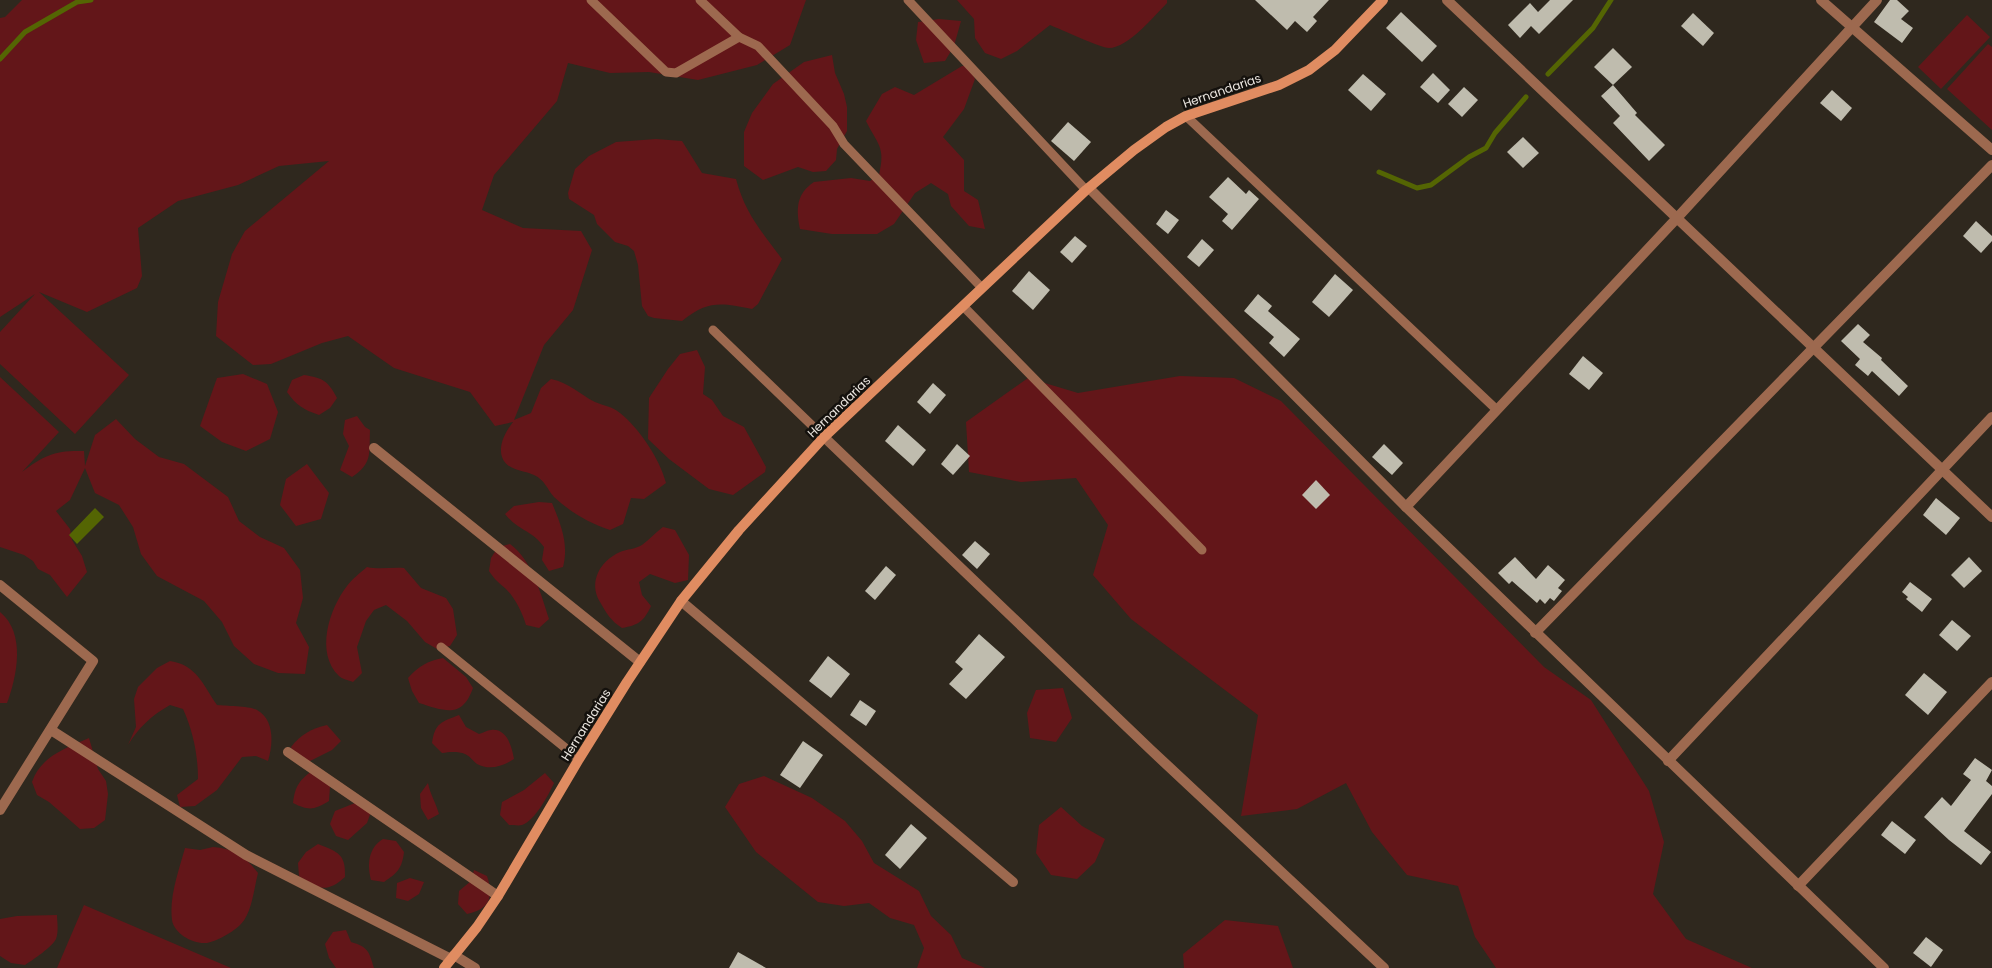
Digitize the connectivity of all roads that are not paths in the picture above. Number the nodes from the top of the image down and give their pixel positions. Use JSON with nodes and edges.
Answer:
{"nodes":[{"id":1,"x":591,"y":0,"type":"edge"},
{"id":2,"x":700,"y":0,"type":"edge"},
{"id":3,"x":908,"y":0,"type":"edge"},
{"id":4,"x":1383,"y":0,"type":"edge"},
{"id":5,"x":1446,"y":0,"type":"edge"},
{"id":6,"x":1821,"y":0,"type":"edge"},
{"id":7,"x":1877,"y":0,"type":"edge"},
{"id":8,"x":1852,"y":28,"type":"junction"},
{"id":9,"x":739,"y":38,"type":"junction"},
{"id":10,"x":1186,"y":116,"type":"junction"},
{"id":11,"x":1992,"y":150,"type":"edge"},
{"id":12,"x":1992,"y":165,"type":"edge"},
{"id":13,"x":1087,"y":189,"type":"junction"},
{"id":14,"x":1677,"y":218,"type":"junction"},
{"id":15,"x":982,"y":288,"type":"junction"},
{"id":16,"x":963,"y":306,"type":"junction"},
{"id":17,"x":713,"y":330,"type":"dead end"},
{"id":18,"x":1814,"y":348,"type":"junction"},
{"id":19,"x":1497,"y":410,"type":"junction"},
{"id":20,"x":1992,"y":417,"type":"edge"},
{"id":21,"x":824,"y":438,"type":"junction"},
{"id":22,"x":374,"y":448,"type":"dead end"},
{"id":23,"x":1942,"y":470,"type":"junction"},
{"id":24,"x":1406,"y":508,"type":"junction"},
{"id":25,"x":1992,"y":517,"type":"edge"},
{"id":26,"x":1202,"y":550,"type":"dead end"},
{"id":27,"x":0,"y":585,"type":"edge"},
{"id":28,"x":682,"y":601,"type":"junction"},
{"id":29,"x":1535,"y":633,"type":"junction"},
{"id":30,"x":441,"y":647,"type":"dead end"},
{"id":31,"x":640,"y":662,"type":"junction"},
{"id":32,"x":1992,"y":682,"type":"edge"},
{"id":33,"x":51,"y":730,"type":"junction"},
{"id":34,"x":288,"y":752,"type":"dead end"},
{"id":35,"x":579,"y":759,"type":"junction"},
{"id":36,"x":1668,"y":761,"type":"junction"},
{"id":37,"x":0,"y":810,"type":"edge"},
{"id":38,"x":1013,"y":882,"type":"dead end"},
{"id":39,"x":1798,"y":886,"type":"junction"},
{"id":40,"x":498,"y":896,"type":"junction"},
{"id":41,"x":450,"y":961,"type":"edge"},
{"id":42,"x":475,"y":968,"type":"edge"},
{"id":43,"x":1384,"y":968,"type":"edge"},
{"id":44,"x":1884,"y":968,"type":"edge"}],
"edges":[{"from":1,"to":9,"type":"lane"},
{"from":2,"to":9,"type":"lane"},
{"from":3,"to":13,"type":"lane"},
{"from":4,"to":10,"type":"street","name":"Hernandarias"},
{"from":5,"to":14,"type":"street"},
{"from":6,"to":8,"type":"street"},
{"from":7,"to":8,"type":"street"},
{"from":8,"to":11,"type":"street"},
{"from":8,"to":14,"type":"street"},
{"from":9,"to":15,"type":"lane"},
{"from":10,"to":13,"type":"street","name":"Hernandarias"},
{"from":10,"to":19,"type":"lane"},
{"from":12,"to":18,"type":"street"},
{"from":13,"to":15,"type":"street","name":"Hernandarias"},
{"from":13,"to":24,"type":"street"},
{"from":14,"to":18,"type":"street"},
{"from":14,"to":19,"type":"street"},
{"from":15,"to":16,"type":"street","name":"Hernandarias"},
{"from":16,"to":21,"type":"street","name":"Hernandarias"},
{"from":16,"to":26,"type":"lane"},
{"from":17,"to":21,"type":"lane"},
{"from":18,"to":23,"type":"street"},
{"from":18,"to":29,"type":"street"},
{"from":19,"to":24,"type":"street"},
{"from":20,"to":23,"type":"street"},
{"from":21,"to":28,"type":"street","name":"Hernandarias"},
{"from":21,"to":43,"type":"street"},
{"from":22,"to":31,"type":"street"},
{"from":23,"to":25,"type":"street"},
{"from":23,"to":36,"type":"street"},
{"from":24,"to":29,"type":"street"},
{"from":27,"to":33,"type":"street"},
{"from":28,"to":31,"type":"street","name":"Hernandarias"},
{"from":28,"to":38,"type":"street"},
{"from":29,"to":36,"type":"street"},
{"from":30,"to":35,"type":"lane"},
{"from":31,"to":35,"type":"street","name":"Hernandarias"},
{"from":32,"to":39,"type":"street"},
{"from":33,"to":37,"type":"street"},
{"from":33,"to":41,"type":"street"},
{"from":34,"to":40,"type":"street"},
{"from":35,"to":40,"type":"street","name":"Hernandarias"},
{"from":36,"to":39,"type":"street"},
{"from":39,"to":44,"type":"street"},
{"from":40,"to":41,"type":"street","name":"Hernandarias"},
{"from":41,"to":42,"type":"street"}]}
